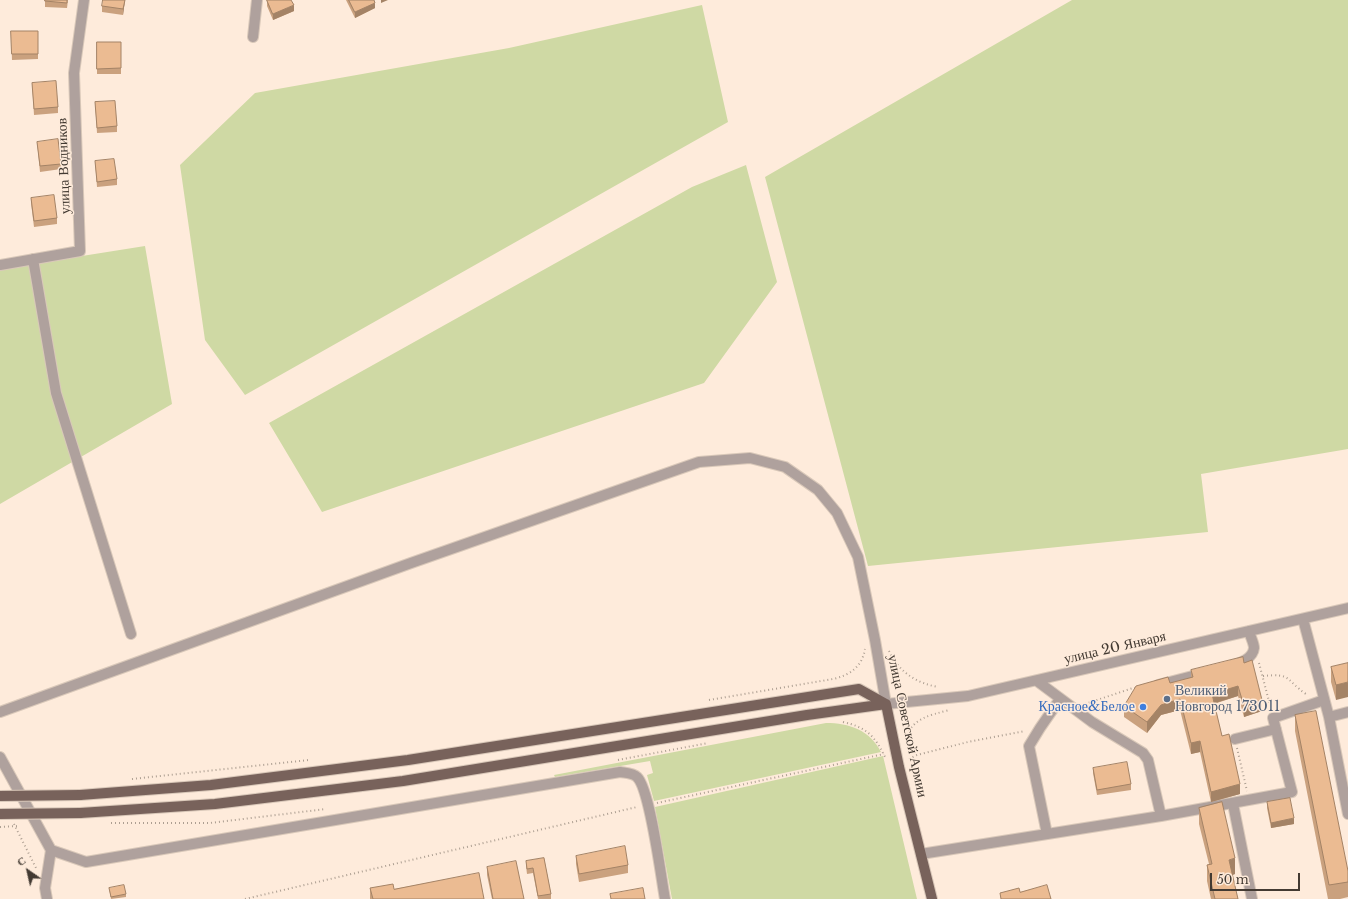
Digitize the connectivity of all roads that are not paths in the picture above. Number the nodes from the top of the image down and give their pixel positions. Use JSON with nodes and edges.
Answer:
{"nodes":[{"id":1,"x":84,"y":0,"type":"edge"},
{"id":2,"x":257,"y":0,"type":"edge"},
{"id":3,"x":253,"y":37,"type":"dead end"},
{"id":4,"x":33,"y":259,"type":"junction"},
{"id":5,"x":0,"y":265,"type":"edge"},
{"id":6,"x":1348,"y":608,"type":"edge"},
{"id":7,"x":1303,"y":619,"type":"junction"},
{"id":8,"x":1249,"y":631,"type":"junction"},
{"id":9,"x":131,"y":634,"type":"dead end"},
{"id":10,"x":1036,"y":681,"type":"junction"},
{"id":11,"x":1142,"y":689,"type":"edge"},
{"id":12,"x":1060,"y":699,"type":"junction"},
{"id":13,"x":1324,"y":700,"type":"junction"},
{"id":14,"x":886,"y":704,"type":"junction"},
{"id":15,"x":0,"y":712,"type":"edge"},
{"id":16,"x":1348,"y":712,"type":"edge"},
{"id":17,"x":1329,"y":717,"type":"junction"},
{"id":18,"x":1276,"y":729,"type":"junction"},
{"id":19,"x":1235,"y":739,"type":"road end"},
{"id":20,"x":0,"y":757,"type":"edge"},
{"id":21,"x":0,"y":796,"type":"edge"},
{"id":22,"x":1233,"y":804,"type":"junction"},
{"id":23,"x":0,"y":814,"type":"edge"},
{"id":24,"x":1348,"y":814,"type":"edge"},
{"id":25,"x":1161,"y":816,"type":"junction"},
{"id":26,"x":1047,"y":834,"type":"junction"},
{"id":27,"x":51,"y":850,"type":"junction"},
{"id":28,"x":921,"y":854,"type":"junction"},
{"id":29,"x":47,"y":899,"type":"edge"},
{"id":30,"x":665,"y":899,"type":"edge"},
{"id":31,"x":932,"y":899,"type":"edge"},
{"id":32,"x":1252,"y":899,"type":"edge"}],
"edges":[{"from":1,"to":4,"type":"street","name":"улица Водников"},
{"from":2,"to":3,"type":"street"},
{"from":4,"to":5,"type":"street","name":"улица Водников"},
{"from":4,"to":9,"type":"street"},
{"from":6,"to":7,"type":"street","name":"улица 20 Января"},
{"from":7,"to":8,"type":"street","name":"улица 20 Января"},
{"from":7,"to":13,"type":"street"},
{"from":8,"to":10,"type":"street","name":"улица 20 Января"},
{"from":8,"to":11,"type":"street"},
{"from":10,"to":12,"type":"street"},
{"from":10,"to":14,"type":"street","name":"улица 20 Января"},
{"from":12,"to":25,"type":"street"},
{"from":12,"to":26,"type":"street"},
{"from":13,"to":17,"type":"street"},
{"from":13,"to":18,"type":"street"},
{"from":14,"to":15,"type":"street","name":"улица Советской Армии"},
{"from":14,"to":21,"type":"main road","bridge":true},
{"from":14,"to":23,"type":"main road","bridge":true},
{"from":14,"to":28,"type":"main road","name":"улица Советской Армии"},
{"from":16,"to":17,"type":"street"},
{"from":17,"to":24,"type":"street"},
{"from":18,"to":19,"type":"street"},
{"from":18,"to":22,"type":"street"},
{"from":20,"to":27,"type":"street"},
{"from":22,"to":25,"type":"street"},
{"from":22,"to":32,"type":"street"},
{"from":25,"to":26,"type":"street"},
{"from":26,"to":28,"type":"street"},
{"from":27,"to":29,"type":"street"},
{"from":27,"to":30,"type":"street"},
{"from":28,"to":31,"type":"main road","name":"улица Советской Армии"}]}
